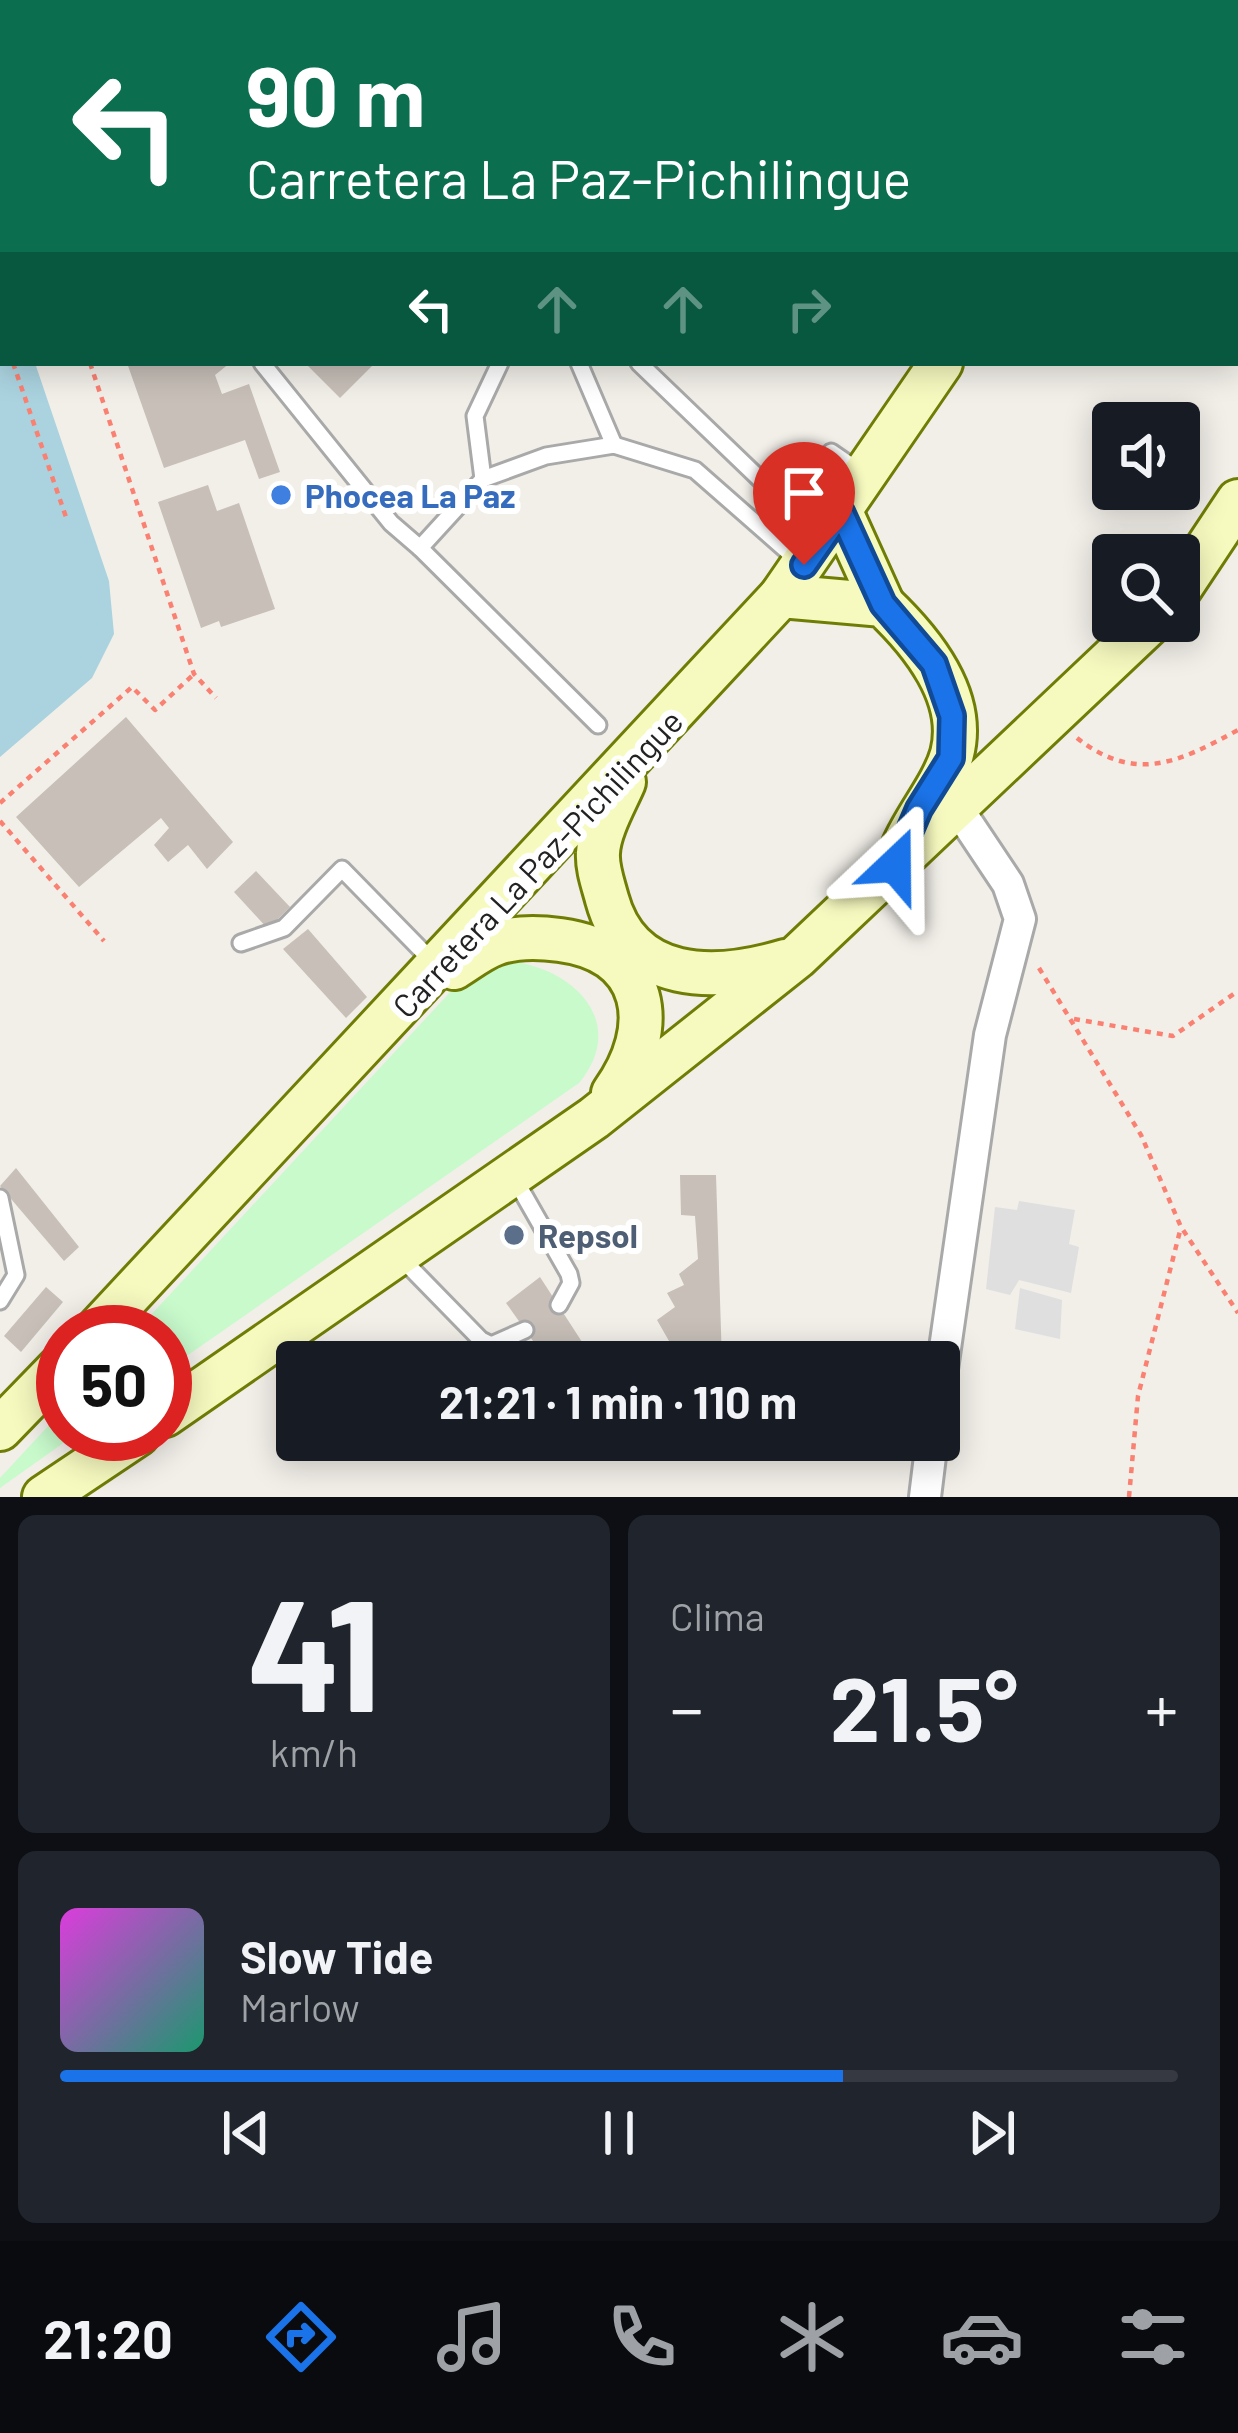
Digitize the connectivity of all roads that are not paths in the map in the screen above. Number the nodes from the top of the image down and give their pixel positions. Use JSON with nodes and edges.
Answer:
{"nodes":[{"id":1,"x":264,"y":366,"type":"edge"},
{"id":2,"x":499,"y":366,"type":"edge"},
{"id":3,"x":580,"y":366,"type":"edge"},
{"id":4,"x":642,"y":366,"type":"edge"},
{"id":5,"x":938,"y":366,"type":"edge"},
{"id":6,"x":614,"y":445,"type":"junction"},
{"id":7,"x":483,"y":479,"type":"junction"},
{"id":8,"x":1238,"y":501,"type":"edge"},
{"id":9,"x":420,"y":548,"type":"junction"},
{"id":10,"x":812,"y":553,"type":"junction"},
{"id":11,"x":1200,"y":558,"type":"edge"},
{"id":12,"x":883,"y":604,"type":"junction"},
{"id":13,"x":1131,"y":642,"type":"edge"},
{"id":14,"x":598,"y":724,"type":"dead end"},
{"id":15,"x":633,"y":759,"type":"junction"},
{"id":16,"x":958,"y":809,"type":"junction"},
{"id":17,"x":895,"y":865,"type":"junction"},
{"id":18,"x":241,"y":943,"type":"dead end"},
{"id":19,"x":797,"y":957,"type":"junction"},
{"id":20,"x":431,"y":977,"type":"junction"},
{"id":21,"x":594,"y":1118,"type":"junction"},
{"id":22,"x":512,"y":1174,"type":"junction"},
{"id":23,"x":0,"y":1198,"type":"edge"},
{"id":24,"x":395,"y":1253,"type":"junction"},
{"id":25,"x":0,"y":1301,"type":"edge"},
{"id":26,"x":120,"y":1305,"type":"edge"},
{"id":27,"x":559,"y":1305,"type":"dead end"},
{"id":28,"x":525,"y":1330,"type":"dead end"},
{"id":29,"x":946,"y":1341,"type":"edge"},
{"id":30,"x":36,"y":1392,"type":"edge"},
{"id":31,"x":192,"y":1396,"type":"edge"},
{"id":32,"x":0,"y":1429,"type":"edge"},
{"id":33,"x":98,"y":1461,"type":"edge"},
{"id":34,"x":929,"y":1461,"type":"edge"},
{"id":35,"x":44,"y":1497,"type":"edge"},
{"id":36,"x":925,"y":1497,"type":"edge"}],
"edges":[{"from":1,"to":9,"type":"lane"},
{"from":2,"to":7,"type":"lane"},
{"from":3,"to":6,"type":"lane"},
{"from":4,"to":10,"type":"lane"},
{"from":5,"to":10,"type":"main road","name":"Carretera La Paz-Pichilingue"},
{"from":6,"to":7,"type":"lane"},
{"from":6,"to":10,"type":"lane"},
{"from":7,"to":9,"type":"lane"},
{"from":8,"to":11,"type":"main road"},
{"from":9,"to":14,"type":"lane"},
{"from":10,"to":12,"type":"main road"},
{"from":10,"to":12,"type":"main road"},
{"from":10,"to":15,"type":"main road","name":"Carretera La Paz-Pichilingue"},
{"from":12,"to":17,"type":"main road"},
{"from":13,"to":16,"type":"main road"},
{"from":15,"to":19,"type":"main road"},
{"from":15,"to":20,"type":"main road","name":"Carretera La Paz-Pichilingue"},
{"from":16,"to":17,"type":"main road"},
{"from":16,"to":29,"type":"street"},
{"from":17,"to":19,"type":"main road"},
{"from":18,"to":20,"type":"lane"},
{"from":19,"to":21,"type":"main road"},
{"from":20,"to":21,"type":"main road"},
{"from":20,"to":26,"type":"main road","name":"Carretera La Paz-Pichilingue"},
{"from":21,"to":22,"type":"main road"},
{"from":22,"to":24,"type":"main road"},
{"from":22,"to":27,"type":"lane"},
{"from":23,"to":25,"type":"lane"},
{"from":24,"to":28,"type":"lane"},
{"from":24,"to":31,"type":"main road"},
{"from":30,"to":32,"type":"main road"},
{"from":33,"to":35,"type":"main road"},
{"from":34,"to":36,"type":"street"}]}
